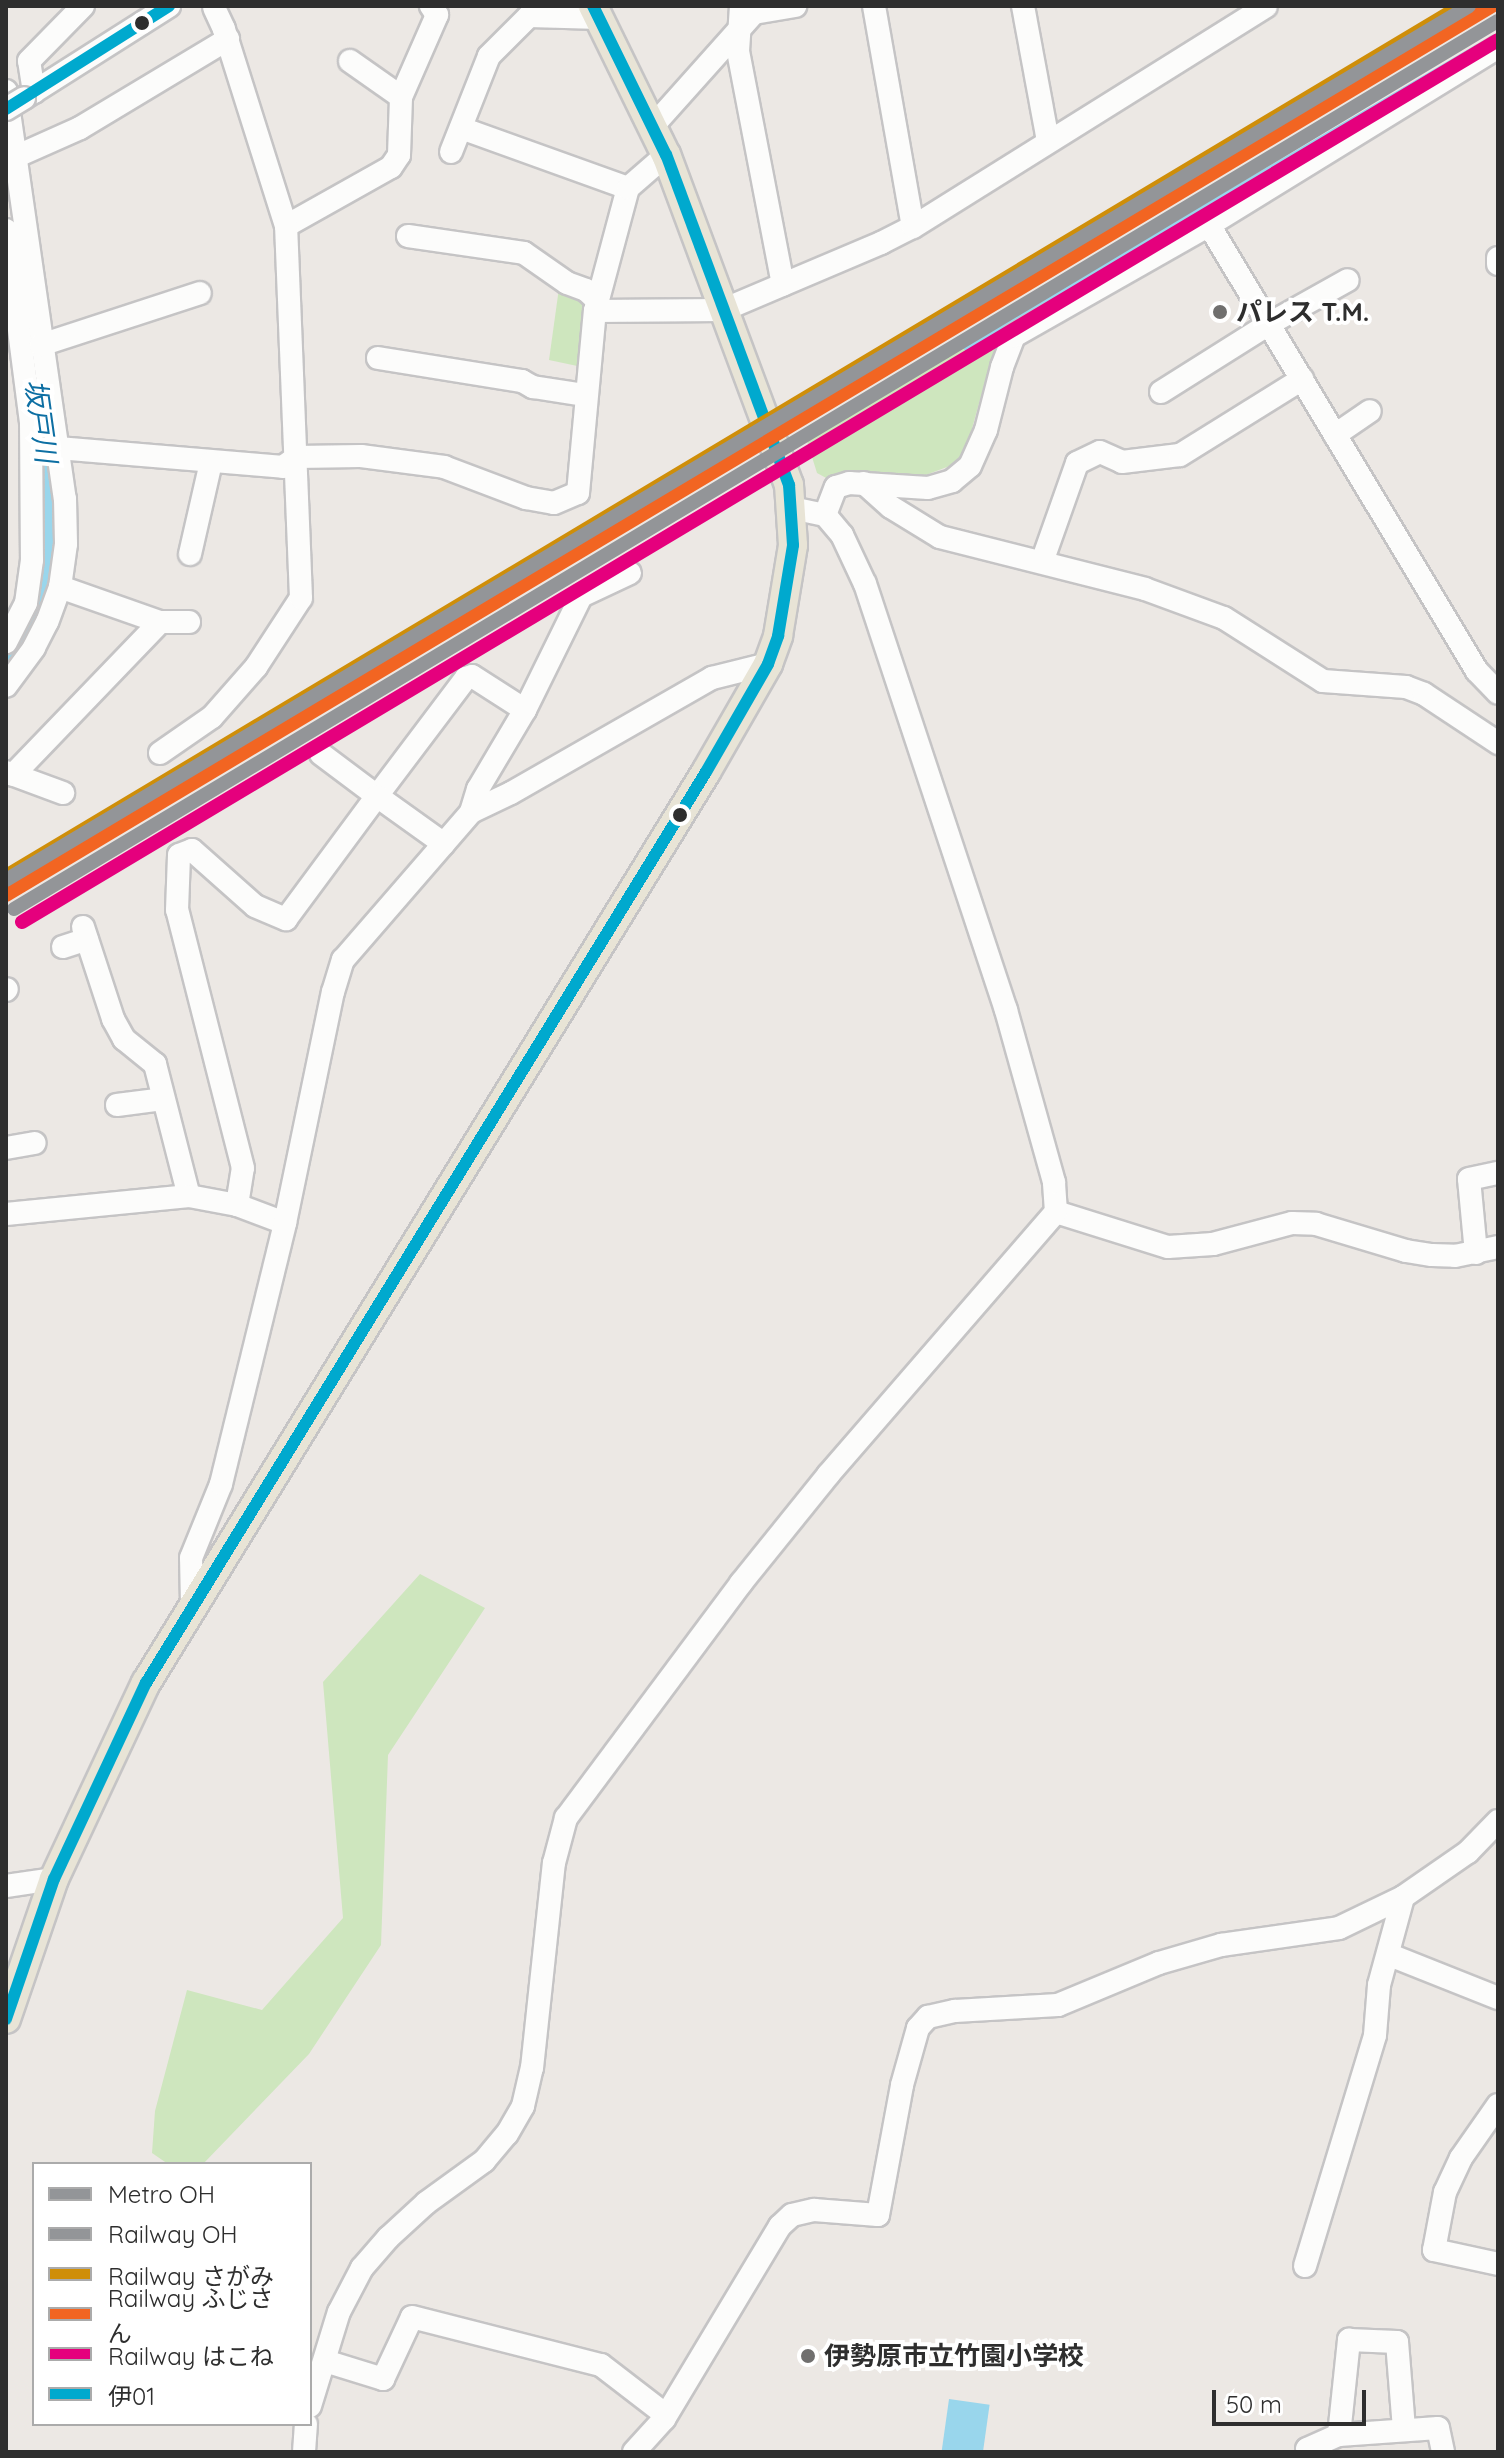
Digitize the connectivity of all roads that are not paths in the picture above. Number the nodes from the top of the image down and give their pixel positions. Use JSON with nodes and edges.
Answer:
{"nodes":[{"id":1,"x":83,"y":6,"type":"edge"},
{"id":2,"x":169,"y":6,"type":"edge"},
{"id":3,"x":431,"y":6,"type":"edge"},
{"id":4,"x":795,"y":6,"type":"edge"},
{"id":5,"x":874,"y":6,"type":"edge"},
{"id":6,"x":1023,"y":6,"type":"edge"},
{"id":7,"x":1266,"y":6,"type":"edge"},
{"id":8,"x":214,"y":8,"type":"dead end"},
{"id":9,"x":596,"y":12,"type":"edge"},
{"id":10,"x":740,"y":16,"type":"edge"},
{"id":11,"x":228,"y":39,"type":"junction"},
{"id":12,"x":1498,"y":47,"type":"edge"},
{"id":13,"x":350,"y":61,"type":"dead end"},
{"id":14,"x":401,"y":97,"type":"junction"},
{"id":15,"x":18,"y":98,"type":"edge"},
{"id":16,"x":652,"y":127,"type":"junction"},
{"id":17,"x":461,"y":128,"type":"junction"},
{"id":18,"x":1048,"y":141,"type":"junction"},
{"id":19,"x":451,"y":152,"type":"dead end"},
{"id":20,"x":666,"y":155,"type":"junction"},
{"id":21,"x":15,"y":157,"type":"junction"},
{"id":22,"x":628,"y":188,"type":"junction"},
{"id":23,"x":1209,"y":225,"type":"junction"},
{"id":24,"x":286,"y":226,"type":"junction"},
{"id":25,"x":913,"y":227,"type":"junction"},
{"id":26,"x":6,"y":230,"type":"edge"},
{"id":27,"x":408,"y":236,"type":"dead end"},
{"id":28,"x":1498,"y":258,"type":"edge"},
{"id":29,"x":1498,"y":264,"type":"edge"},
{"id":30,"x":1348,"y":280,"type":"dead end"},
{"id":31,"x":783,"y":285,"type":"junction"},
{"id":32,"x":200,"y":293,"type":"dead end"},
{"id":33,"x":597,"y":306,"type":"junction"},
{"id":34,"x":723,"y":310,"type":"junction"},
{"id":35,"x":1269,"y":324,"type":"junction"},
{"id":36,"x":41,"y":345,"type":"junction"},
{"id":37,"x":378,"y":358,"type":"dead end"},
{"id":38,"x":1302,"y":379,"type":"junction"},
{"id":39,"x":1161,"y":392,"type":"dead end"},
{"id":40,"x":585,"y":395,"type":"junction"},
{"id":41,"x":1370,"y":411,"type":"dead end"},
{"id":42,"x":1335,"y":435,"type":"junction"},
{"id":43,"x":58,"y":448,"type":"junction"},
{"id":44,"x":297,"y":457,"type":"junction"},
{"id":45,"x":211,"y":462,"type":"junction"},
{"id":46,"x":864,"y":483,"type":"junction"},
{"id":47,"x":791,"y":496,"type":"junction"},
{"id":48,"x":825,"y":515,"type":"junction"},
{"id":49,"x":190,"y":554,"type":"dead end"},
{"id":50,"x":1042,"y":562,"type":"junction"},
{"id":51,"x":630,"y":573,"type":"dead end"},
{"id":52,"x":60,"y":587,"type":"junction"},
{"id":53,"x":160,"y":622,"type":"junction"},
{"id":54,"x":189,"y":622,"type":"dead end"},
{"id":55,"x":6,"y":642,"type":"edge"},
{"id":56,"x":768,"y":664,"type":"junction"},
{"id":57,"x":6,"y":686,"type":"edge"},
{"id":58,"x":1498,"y":693,"type":"edge"},
{"id":59,"x":525,"y":710,"type":"junction"},
{"id":60,"x":1498,"y":743,"type":"edge"},
{"id":61,"x":160,"y":753,"type":"dead end"},
{"id":62,"x":321,"y":754,"type":"dead end"},
{"id":63,"x":9,"y":774,"type":"edge"},
{"id":64,"x":63,"y":793,"type":"dead end"},
{"id":65,"x":377,"y":796,"type":"junction"},
{"id":66,"x":471,"y":812,"type":"junction"},
{"id":67,"x":444,"y":844,"type":"junction"},
{"id":68,"x":63,"y":947,"type":"dead end"},
{"id":69,"x":163,"y":1099,"type":"junction"},
{"id":70,"x":117,"y":1105,"type":"dead end"},
{"id":71,"x":35,"y":1143,"type":"dead end"},
{"id":72,"x":6,"y":1148,"type":"edge"},
{"id":73,"x":1498,"y":1173,"type":"edge"},
{"id":74,"x":189,"y":1196,"type":"junction"},
{"id":75,"x":237,"y":1205,"type":"junction"},
{"id":76,"x":1056,"y":1212,"type":"junction"},
{"id":77,"x":6,"y":1214,"type":"edge"},
{"id":78,"x":285,"y":1223,"type":"junction"},
{"id":79,"x":1487,"y":1250,"type":"edge"},
{"id":80,"x":192,"y":1604,"type":"junction"},
{"id":81,"x":1498,"y":1821,"type":"edge"},
{"id":82,"x":54,"y":1879,"type":"junction"},
{"id":83,"x":6,"y":1886,"type":"edge"},
{"id":84,"x":1403,"y":1897,"type":"junction"},
{"id":85,"x":1390,"y":1955,"type":"junction"},
{"id":86,"x":1498,"y":1998,"type":"edge"},
{"id":87,"x":6,"y":2019,"type":"edge"},
{"id":88,"x":1498,"y":2105,"type":"edge"},
{"id":89,"x":1498,"y":2264,"type":"edge"},
{"id":90,"x":1305,"y":2266,"type":"dead end"},
{"id":91,"x":325,"y":2361,"type":"junction"},
{"id":92,"x":312,"y":2400,"type":"edge"},
{"id":93,"x":666,"y":2415,"type":"junction"},
{"id":94,"x":306,"y":2426,"type":"edge"},
{"id":95,"x":1404,"y":2429,"type":"junction"},
{"id":96,"x":1339,"y":2435,"type":"junction"},
{"id":97,"x":304,"y":2452,"type":"edge"},
{"id":98,"x":634,"y":2452,"type":"edge"},
{"id":99,"x":1308,"y":2452,"type":"edge"},
{"id":100,"x":1443,"y":2452,"type":"edge"}],
"edges":[{"from":1,"to":15,"type":"street"},
{"from":2,"to":15,"type":"street"},
{"from":3,"to":14,"type":"street"},
{"from":4,"to":10,"type":"street"},
{"from":5,"to":25,"type":"street"},
{"from":6,"to":18,"type":"street"},
{"from":7,"to":18,"type":"street"},
{"from":8,"to":11,"type":"street"},
{"from":9,"to":16,"type":"main road"},
{"from":9,"to":17,"type":"street"},
{"from":10,"to":16,"type":"street"},
{"from":10,"to":31,"type":"street"},
{"from":11,"to":21,"type":"street"},
{"from":11,"to":24,"type":"street"},
{"from":12,"to":23,"type":"street"},
{"from":13,"to":14,"type":"street"},
{"from":14,"to":24,"type":"street"},
{"from":15,"to":21,"type":"street"},
{"from":16,"to":20,"type":"main road"},
{"from":17,"to":19,"type":"street"},
{"from":17,"to":22,"type":"street"},
{"from":18,"to":25,"type":"street"},
{"from":20,"to":22,"type":"street"},
{"from":20,"to":34,"type":"main road"},
{"from":21,"to":36,"type":"street"},
{"from":22,"to":33,"type":"street"},
{"from":23,"to":35,"type":"street"},
{"from":23,"to":46,"type":"street"},
{"from":24,"to":44,"type":"street"},
{"from":25,"to":31,"type":"street"},
{"from":26,"to":55,"type":"street"},
{"from":27,"to":33,"type":"street"},
{"from":28,"to":29,"type":"street"},
{"from":30,"to":35,"type":"street"},
{"from":31,"to":34,"type":"street"},
{"from":32,"to":36,"type":"street"},
{"from":33,"to":34,"type":"street"},
{"from":33,"to":40,"type":"street"},
{"from":34,"to":47,"type":"main road"},
{"from":35,"to":38,"type":"street"},
{"from":35,"to":39,"type":"street"},
{"from":36,"to":43,"type":"street"},
{"from":37,"to":40,"type":"street"},
{"from":38,"to":42,"type":"street"},
{"from":38,"to":50,"type":"street"},
{"from":40,"to":44,"type":"street"},
{"from":41,"to":42,"type":"street"},
{"from":42,"to":58,"type":"street"},
{"from":43,"to":45,"type":"street"},
{"from":43,"to":52,"type":"street"},
{"from":44,"to":45,"type":"street"},
{"from":44,"to":61,"type":"street"},
{"from":45,"to":49,"type":"street"},
{"from":46,"to":48,"type":"street"},
{"from":46,"to":50,"type":"street"},
{"from":47,"to":48,"type":"street"},
{"from":47,"to":56,"type":"main road"},
{"from":48,"to":76,"type":"street"},
{"from":50,"to":60,"type":"street"},
{"from":51,"to":59,"type":"street"},
{"from":52,"to":53,"type":"street"},
{"from":52,"to":57,"type":"street"},
{"from":53,"to":54,"type":"street"},
{"from":53,"to":63,"type":"street"},
{"from":56,"to":66,"type":"street"},
{"from":56,"to":80,"type":"main road"},
{"from":59,"to":65,"type":"street"},
{"from":59,"to":66,"type":"street"},
{"from":62,"to":65,"type":"street"},
{"from":63,"to":64,"type":"street"},
{"from":65,"to":67,"type":"street"},
{"from":65,"to":75,"type":"street"},
{"from":66,"to":67,"type":"street"},
{"from":67,"to":78,"type":"street"},
{"from":68,"to":69,"type":"street"},
{"from":69,"to":70,"type":"street"},
{"from":69,"to":74,"type":"street"},
{"from":71,"to":72,"type":"street"},
{"from":73,"to":79,"type":"street"},
{"from":74,"to":75,"type":"street"},
{"from":74,"to":77,"type":"street"},
{"from":75,"to":78,"type":"street"},
{"from":76,"to":79,"type":"street"},
{"from":76,"to":91,"type":"street"},
{"from":78,"to":80,"type":"street"},
{"from":80,"to":82,"type":"main road"},
{"from":81,"to":84,"type":"street"},
{"from":82,"to":83,"type":"street"},
{"from":82,"to":87,"type":"main road"},
{"from":84,"to":85,"type":"street"},
{"from":84,"to":93,"type":"street"},
{"from":85,"to":86,"type":"street"},
{"from":85,"to":90,"type":"street"},
{"from":88,"to":89,"type":"street"},
{"from":91,"to":92,"type":"street"},
{"from":91,"to":93,"type":"street"},
{"from":93,"to":98,"type":"street"},
{"from":94,"to":97,"type":"street"},
{"from":95,"to":96,"type":"street"},
{"from":95,"to":96,"type":"street"},
{"from":95,"to":100,"type":"street"},
{"from":96,"to":99,"type":"street"}]}
